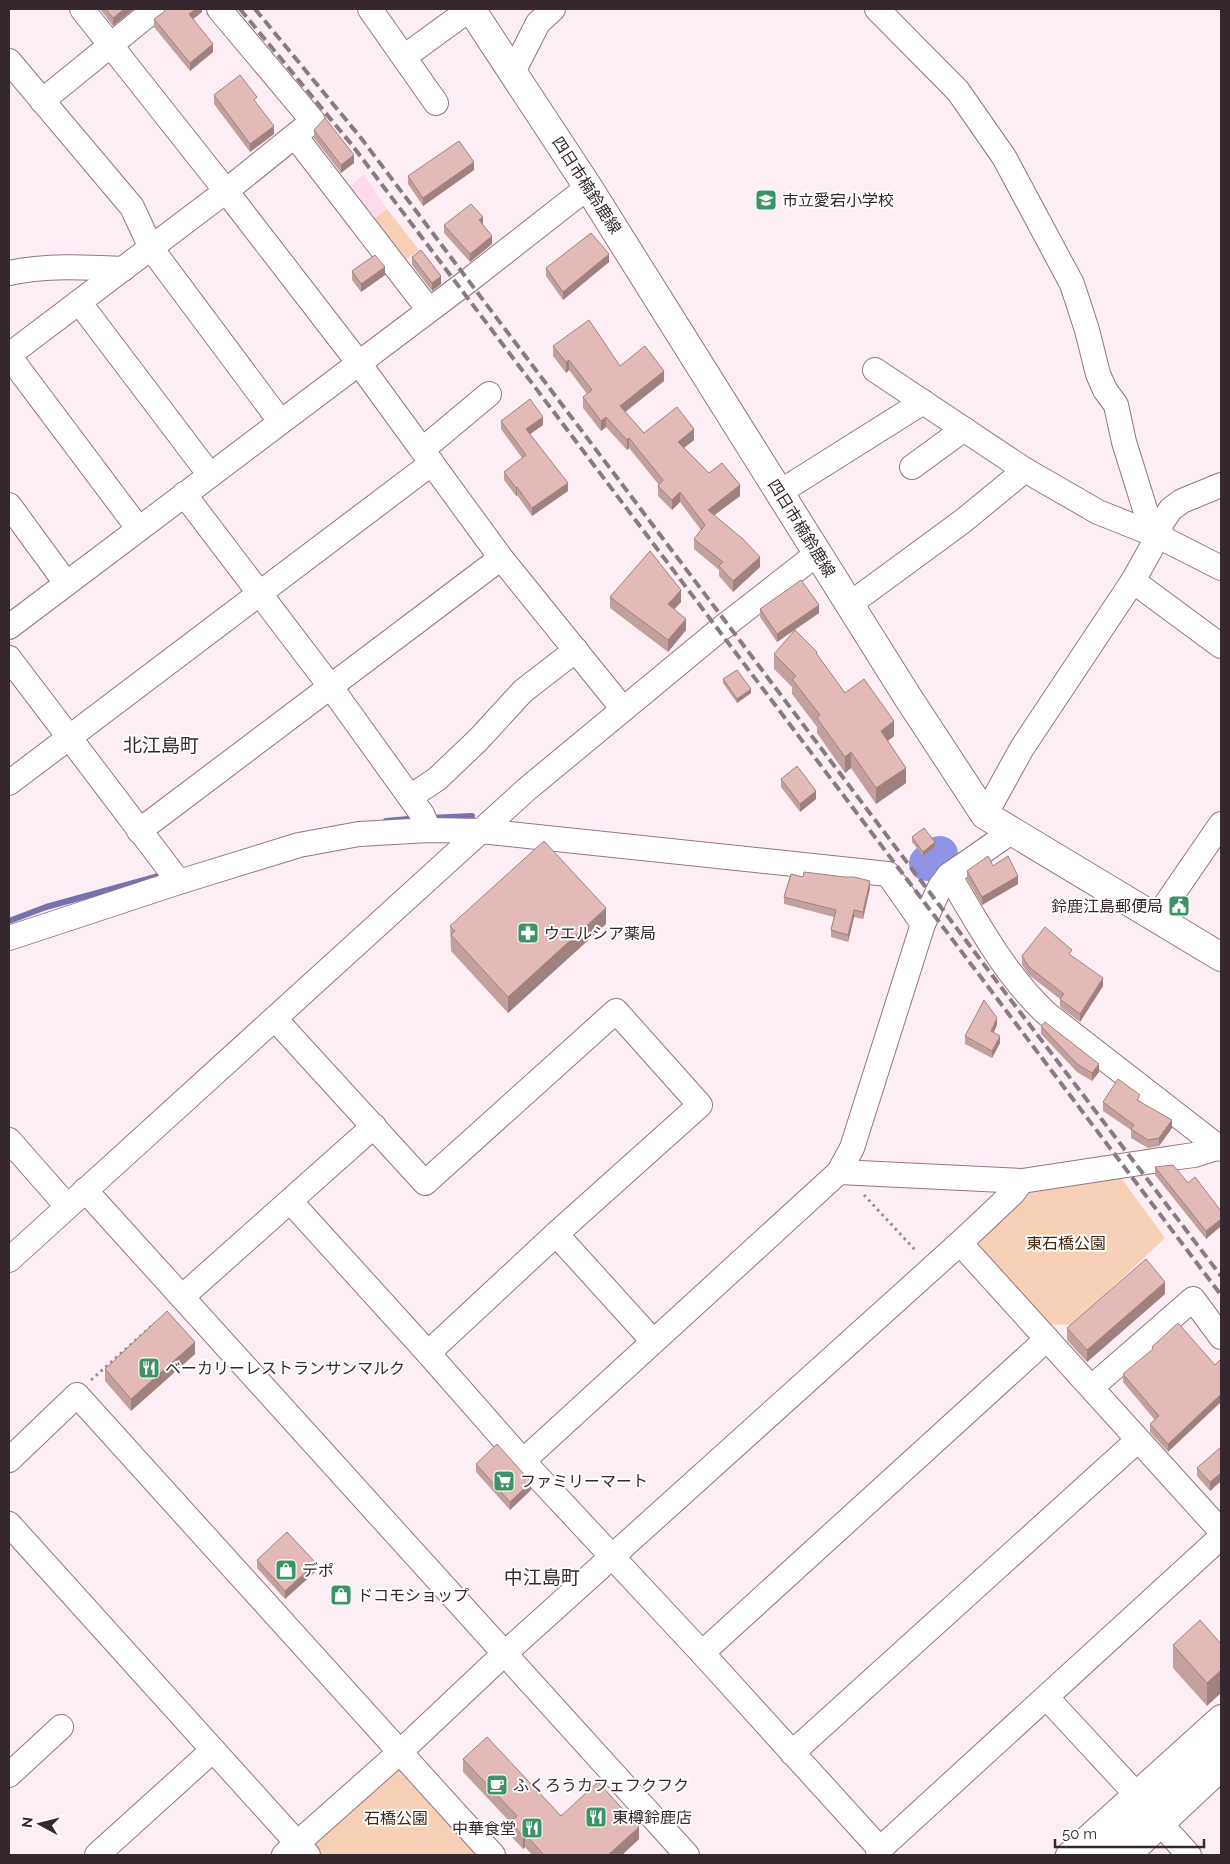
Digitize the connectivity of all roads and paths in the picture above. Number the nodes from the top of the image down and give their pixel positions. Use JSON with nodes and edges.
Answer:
{"nodes":[{"id":1,"x":82,"y":9,"type":"edge"},
{"id":2,"x":155,"y":9,"type":"edge"},
{"id":3,"x":219,"y":9,"type":"edge"},
{"id":4,"x":370,"y":9,"type":"edge"},
{"id":5,"x":470,"y":9,"type":"edge"},
{"id":6,"x":553,"y":9,"type":"edge"},
{"id":7,"x":877,"y":9,"type":"edge"},
{"id":8,"x":111,"y":44,"type":"junction"},
{"id":9,"x":404,"y":57,"type":"junction"},
{"id":10,"x":9,"y":61,"type":"edge"},
{"id":11,"x":513,"y":72,"type":"junction"},
{"id":12,"x":42,"y":101,"type":"junction"},
{"id":13,"x":436,"y":103,"type":"dead end"},
{"id":14,"x":295,"y":136,"type":"junction"},
{"id":15,"x":588,"y":187,"type":"junction"},
{"id":16,"x":226,"y":190,"type":"junction"},
{"id":17,"x":151,"y":248,"type":"junction"},
{"id":18,"x":123,"y":269,"type":"junction"},
{"id":19,"x":9,"y":273,"type":"edge"},
{"id":20,"x":79,"y":302,"type":"junction"},
{"id":21,"x":428,"y":310,"type":"junction"},
{"id":22,"x":9,"y":356,"type":"edge"},
{"id":23,"x":358,"y":362,"type":"junction"},
{"id":24,"x":875,"y":370,"type":"dead end"},
{"id":25,"x":489,"y":394,"type":"dead end"},
{"id":26,"x":923,"y":402,"type":"junction"},
{"id":27,"x":280,"y":421,"type":"junction"},
{"id":28,"x":964,"y":429,"type":"junction"},
{"id":29,"x":427,"y":456,"type":"junction"},
{"id":30,"x":912,"y":467,"type":"dead end"},
{"id":31,"x":1025,"y":470,"type":"junction"},
{"id":32,"x":210,"y":475,"type":"junction"},
{"id":33,"x":1221,"y":485,"type":"edge"},
{"id":34,"x":780,"y":492,"type":"junction"},
{"id":35,"x":184,"y":494,"type":"junction"},
{"id":36,"x":9,"y":505,"type":"edge"},
{"id":37,"x":138,"y":528,"type":"junction"},
{"id":38,"x":1158,"y":536,"type":"junction"},
{"id":39,"x":818,"y":553,"type":"junction"},
{"id":40,"x":501,"y":558,"type":"junction"},
{"id":41,"x":1221,"y":568,"type":"edge"},
{"id":42,"x":1133,"y":581,"type":"junction"},
{"id":43,"x":66,"y":583,"type":"junction"},
{"id":44,"x":260,"y":593,"type":"junction"},
{"id":45,"x":850,"y":604,"type":"junction"},
{"id":46,"x":9,"y":627,"type":"edge"},
{"id":47,"x":1221,"y":646,"type":"edge"},
{"id":48,"x":576,"y":650,"type":"junction"},
{"id":49,"x":9,"y":658,"type":"edge"},
{"id":50,"x":330,"y":686,"type":"junction"},
{"id":51,"x":623,"y":709,"type":"junction"},
{"id":52,"x":68,"y":737,"type":"junction"},
{"id":53,"x":9,"y":783,"type":"edge"},
{"id":54,"x":985,"y":815,"type":"junction"},
{"id":55,"x":421,"y":816,"type":"junction"},
{"id":56,"x":1221,"y":824,"type":"edge"},
{"id":57,"x":481,"y":830,"type":"junction"},
{"id":58,"x":139,"y":831,"type":"junction"},
{"id":59,"x":1011,"y":832,"type":"junction"},
{"id":60,"x":949,"y":875,"type":"junction"},
{"id":61,"x":178,"y":882,"type":"junction"},
{"id":62,"x":1157,"y":917,"type":"junction"},
{"id":63,"x":923,"y":924,"type":"junction"},
{"id":64,"x":9,"y":938,"type":"edge"},
{"id":65,"x":1221,"y":958,"type":"edge"},
{"id":66,"x":275,"y":1018,"type":"junction"},
{"id":67,"x":374,"y":1126,"type":"junction"},
{"id":68,"x":9,"y":1140,"type":"edge"},
{"id":69,"x":1220,"y":1148,"type":"edge"},
{"id":70,"x":841,"y":1172,"type":"junction"},
{"id":71,"x":1022,"y":1181,"type":"junction"},
{"id":72,"x":86,"y":1190,"type":"junction"},
{"id":73,"x":290,"y":1201,"type":"junction"},
{"id":74,"x":67,"y":1206,"type":"junction"},
{"id":75,"x":556,"y":1234,"type":"junction"},
{"id":76,"x":960,"y":1243,"type":"junction"},
{"id":77,"x":9,"y":1260,"type":"edge"},
{"id":78,"x":932,"y":1268,"type":"junction"},
{"id":79,"x":182,"y":1297,"type":"junction"},
{"id":80,"x":156,"y":1322,"type":"edge"},
{"id":81,"x":1221,"y":1337,"type":"edge"},
{"id":82,"x":1047,"y":1339,"type":"junction"},
{"id":83,"x":653,"y":1342,"type":"junction"},
{"id":84,"x":428,"y":1353,"type":"junction"},
{"id":85,"x":1092,"y":1387,"type":"junction"},
{"id":86,"x":77,"y":1395,"type":"junction"},
{"id":87,"x":1138,"y":1440,"type":"junction"},
{"id":88,"x":9,"y":1460,"type":"edge"},
{"id":89,"x":523,"y":1460,"type":"junction"},
{"id":90,"x":9,"y":1524,"type":"edge"},
{"id":91,"x":1221,"y":1531,"type":"edge"},
{"id":92,"x":1221,"y":1537,"type":"edge"},
{"id":93,"x":613,"y":1556,"type":"junction"},
{"id":94,"x":702,"y":1653,"type":"junction"},
{"id":95,"x":504,"y":1654,"type":"junction"},
{"id":96,"x":1047,"y":1698,"type":"junction"},
{"id":97,"x":1221,"y":1717,"type":"edge"},
{"id":98,"x":60,"y":1727,"type":"dead end"},
{"id":99,"x":1221,"y":1745,"type":"edge"},
{"id":100,"x":213,"y":1750,"type":"junction"},
{"id":101,"x":400,"y":1752,"type":"junction"},
{"id":102,"x":792,"y":1753,"type":"junction"},
{"id":103,"x":1221,"y":1769,"type":"edge"},
{"id":104,"x":9,"y":1775,"type":"edge"},
{"id":105,"x":1136,"y":1794,"type":"junction"},
{"id":106,"x":1170,"y":1834,"type":"dead end"},
{"id":107,"x":296,"y":1851,"type":"edge"},
{"id":108,"x":879,"y":1852,"type":"edge"},
{"id":109,"x":97,"y":1855,"type":"edge"},
{"id":110,"x":492,"y":1855,"type":"edge"},
{"id":111,"x":686,"y":1855,"type":"edge"},
{"id":112,"x":1068,"y":1855,"type":"edge"},
{"id":113,"x":1100,"y":1855,"type":"edge"},
{"id":114,"x":1130,"y":1855,"type":"edge"},
{"id":115,"x":1189,"y":1855,"type":"edge"}],
"edges":[{"from":1,"to":8,"type":"street"},
{"from":2,"to":8,"type":"street"},
{"from":3,"to":14,"type":"street"},
{"from":4,"to":9,"type":"street"},
{"from":5,"to":9,"type":"street"},
{"from":5,"to":11,"type":"main road","name":"四日市楠鈴鹿線"},
{"from":6,"to":11,"type":"street"},
{"from":7,"to":38,"type":"street"},
{"from":8,"to":12,"type":"street"},
{"from":8,"to":16,"type":"street"},
{"from":9,"to":13,"type":"street"},
{"from":10,"to":12,"type":"street"},
{"from":11,"to":15,"type":"main road","name":"四日市楠鈴鹿線"},
{"from":12,"to":17,"type":"street"},
{"from":14,"to":16,"type":"street"},
{"from":14,"to":21,"type":"street"},
{"from":15,"to":21,"type":"street"},
{"from":15,"to":34,"type":"main road","name":"四日市楠鈴鹿線"},
{"from":16,"to":17,"type":"street"},
{"from":16,"to":23,"type":"street"},
{"from":17,"to":18,"type":"street"},
{"from":17,"to":27,"type":"street"},
{"from":18,"to":19,"type":"street"},
{"from":18,"to":20,"type":"street"},
{"from":20,"to":22,"type":"street"},
{"from":20,"to":32,"type":"street"},
{"from":21,"to":23,"type":"street"},
{"from":22,"to":37,"type":"street"},
{"from":23,"to":27,"type":"street"},
{"from":23,"to":29,"type":"street"},
{"from":24,"to":26,"type":"street"},
{"from":25,"to":29,"type":"street"},
{"from":26,"to":28,"type":"street"},
{"from":26,"to":34,"type":"street"},
{"from":27,"to":32,"type":"street"},
{"from":28,"to":30,"type":"street"},
{"from":28,"to":31,"type":"street"},
{"from":29,"to":40,"type":"street"},
{"from":29,"to":44,"type":"street"},
{"from":31,"to":38,"type":"street"},
{"from":31,"to":45,"type":"street"},
{"from":32,"to":35,"type":"street"},
{"from":33,"to":38,"type":"street"},
{"from":34,"to":39,"type":"main road","name":"四日市楠鈴鹿線"},
{"from":35,"to":37,"type":"street"},
{"from":35,"to":44,"type":"street"},
{"from":36,"to":43,"type":"street"},
{"from":37,"to":43,"type":"street"},
{"from":38,"to":41,"type":"street"},
{"from":38,"to":42,"type":"street"},
{"from":39,"to":45,"type":"main road","name":"四日市楠鈴鹿線"},
{"from":39,"to":51,"type":"street"},
{"from":40,"to":48,"type":"street"},
{"from":40,"to":50,"type":"street"},
{"from":42,"to":47,"type":"street"},
{"from":42,"to":54,"type":"street"},
{"from":43,"to":46,"type":"street"},
{"from":44,"to":50,"type":"street"},
{"from":44,"to":52,"type":"street"},
{"from":45,"to":54,"type":"main road","name":"四日市楠鈴鹿線"},
{"from":48,"to":51,"type":"street"},
{"from":48,"to":55,"type":"street"},
{"from":49,"to":52,"type":"street"},
{"from":50,"to":55,"type":"street"},
{"from":50,"to":58,"type":"street"},
{"from":51,"to":57,"type":"street"},
{"from":52,"to":53,"type":"street"},
{"from":52,"to":58,"type":"street"},
{"from":54,"to":59,"type":"main road","name":"四日市楠鈴鹿線"},
{"from":55,"to":57,"type":"street"},
{"from":55,"to":61,"type":"street"},
{"from":56,"to":62,"type":"street"},
{"from":57,"to":63,"type":"street"},
{"from":57,"to":66,"type":"street"},
{"from":58,"to":61,"type":"street"},
{"from":59,"to":60,"type":"street"},
{"from":59,"to":62,"type":"main road","name":"四日市楠鈴鹿線"},
{"from":60,"to":63,"type":"street"},
{"from":60,"to":69,"type":"street"},
{"from":61,"to":64,"type":"street"},
{"from":62,"to":65,"type":"main road","name":"四日市楠鈴鹿線"},
{"from":63,"to":70,"type":"street"},
{"from":66,"to":67,"type":"street"},
{"from":66,"to":72,"type":"street"},
{"from":67,"to":73,"type":"street"},
{"from":67,"to":75,"type":"street"},
{"from":68,"to":74,"type":"street"},
{"from":69,"to":71,"type":"street"},
{"from":70,"to":71,"type":"street"},
{"from":70,"to":78,"type":"path"},
{"from":70,"to":83,"type":"street"},
{"from":71,"to":76,"type":"street"},
{"from":72,"to":74,"type":"street"},
{"from":72,"to":79,"type":"street"},
{"from":73,"to":79,"type":"street"},
{"from":73,"to":84,"type":"street"},
{"from":74,"to":77,"type":"street"},
{"from":75,"to":83,"type":"street"},
{"from":75,"to":84,"type":"street"},
{"from":76,"to":78,"type":"street"},
{"from":76,"to":82,"type":"street"},
{"from":78,"to":93,"type":"street"},
{"from":79,"to":95,"type":"street"},
{"from":80,"to":86,"type":"path"},
{"from":81,"to":85,"type":"street"},
{"from":82,"to":85,"type":"street"},
{"from":82,"to":94,"type":"street"},
{"from":83,"to":89,"type":"street"},
{"from":84,"to":89,"type":"street"},
{"from":85,"to":87,"type":"street"},
{"from":86,"to":88,"type":"street"},
{"from":86,"to":101,"type":"street"},
{"from":87,"to":91,"type":"street"},
{"from":87,"to":102,"type":"street"},
{"from":89,"to":93,"type":"street"},
{"from":90,"to":100,"type":"street"},
{"from":92,"to":96,"type":"street"},
{"from":93,"to":94,"type":"street"},
{"from":93,"to":95,"type":"street"},
{"from":94,"to":102,"type":"street"},
{"from":95,"to":101,"type":"street"},
{"from":95,"to":111,"type":"street"},
{"from":96,"to":105,"type":"street"},
{"from":96,"to":108,"type":"street"},
{"from":97,"to":105,"type":"street"},
{"from":98,"to":104,"type":"street"},
{"from":99,"to":113,"type":"street"},
{"from":100,"to":107,"type":"street"},
{"from":100,"to":109,"type":"street"},
{"from":101,"to":107,"type":"street"},
{"from":101,"to":110,"type":"street"},
{"from":102,"to":108,"type":"street"},
{"from":103,"to":114,"type":"street"},
{"from":105,"to":112,"type":"street"},
{"from":106,"to":115,"type":"street"}]}
